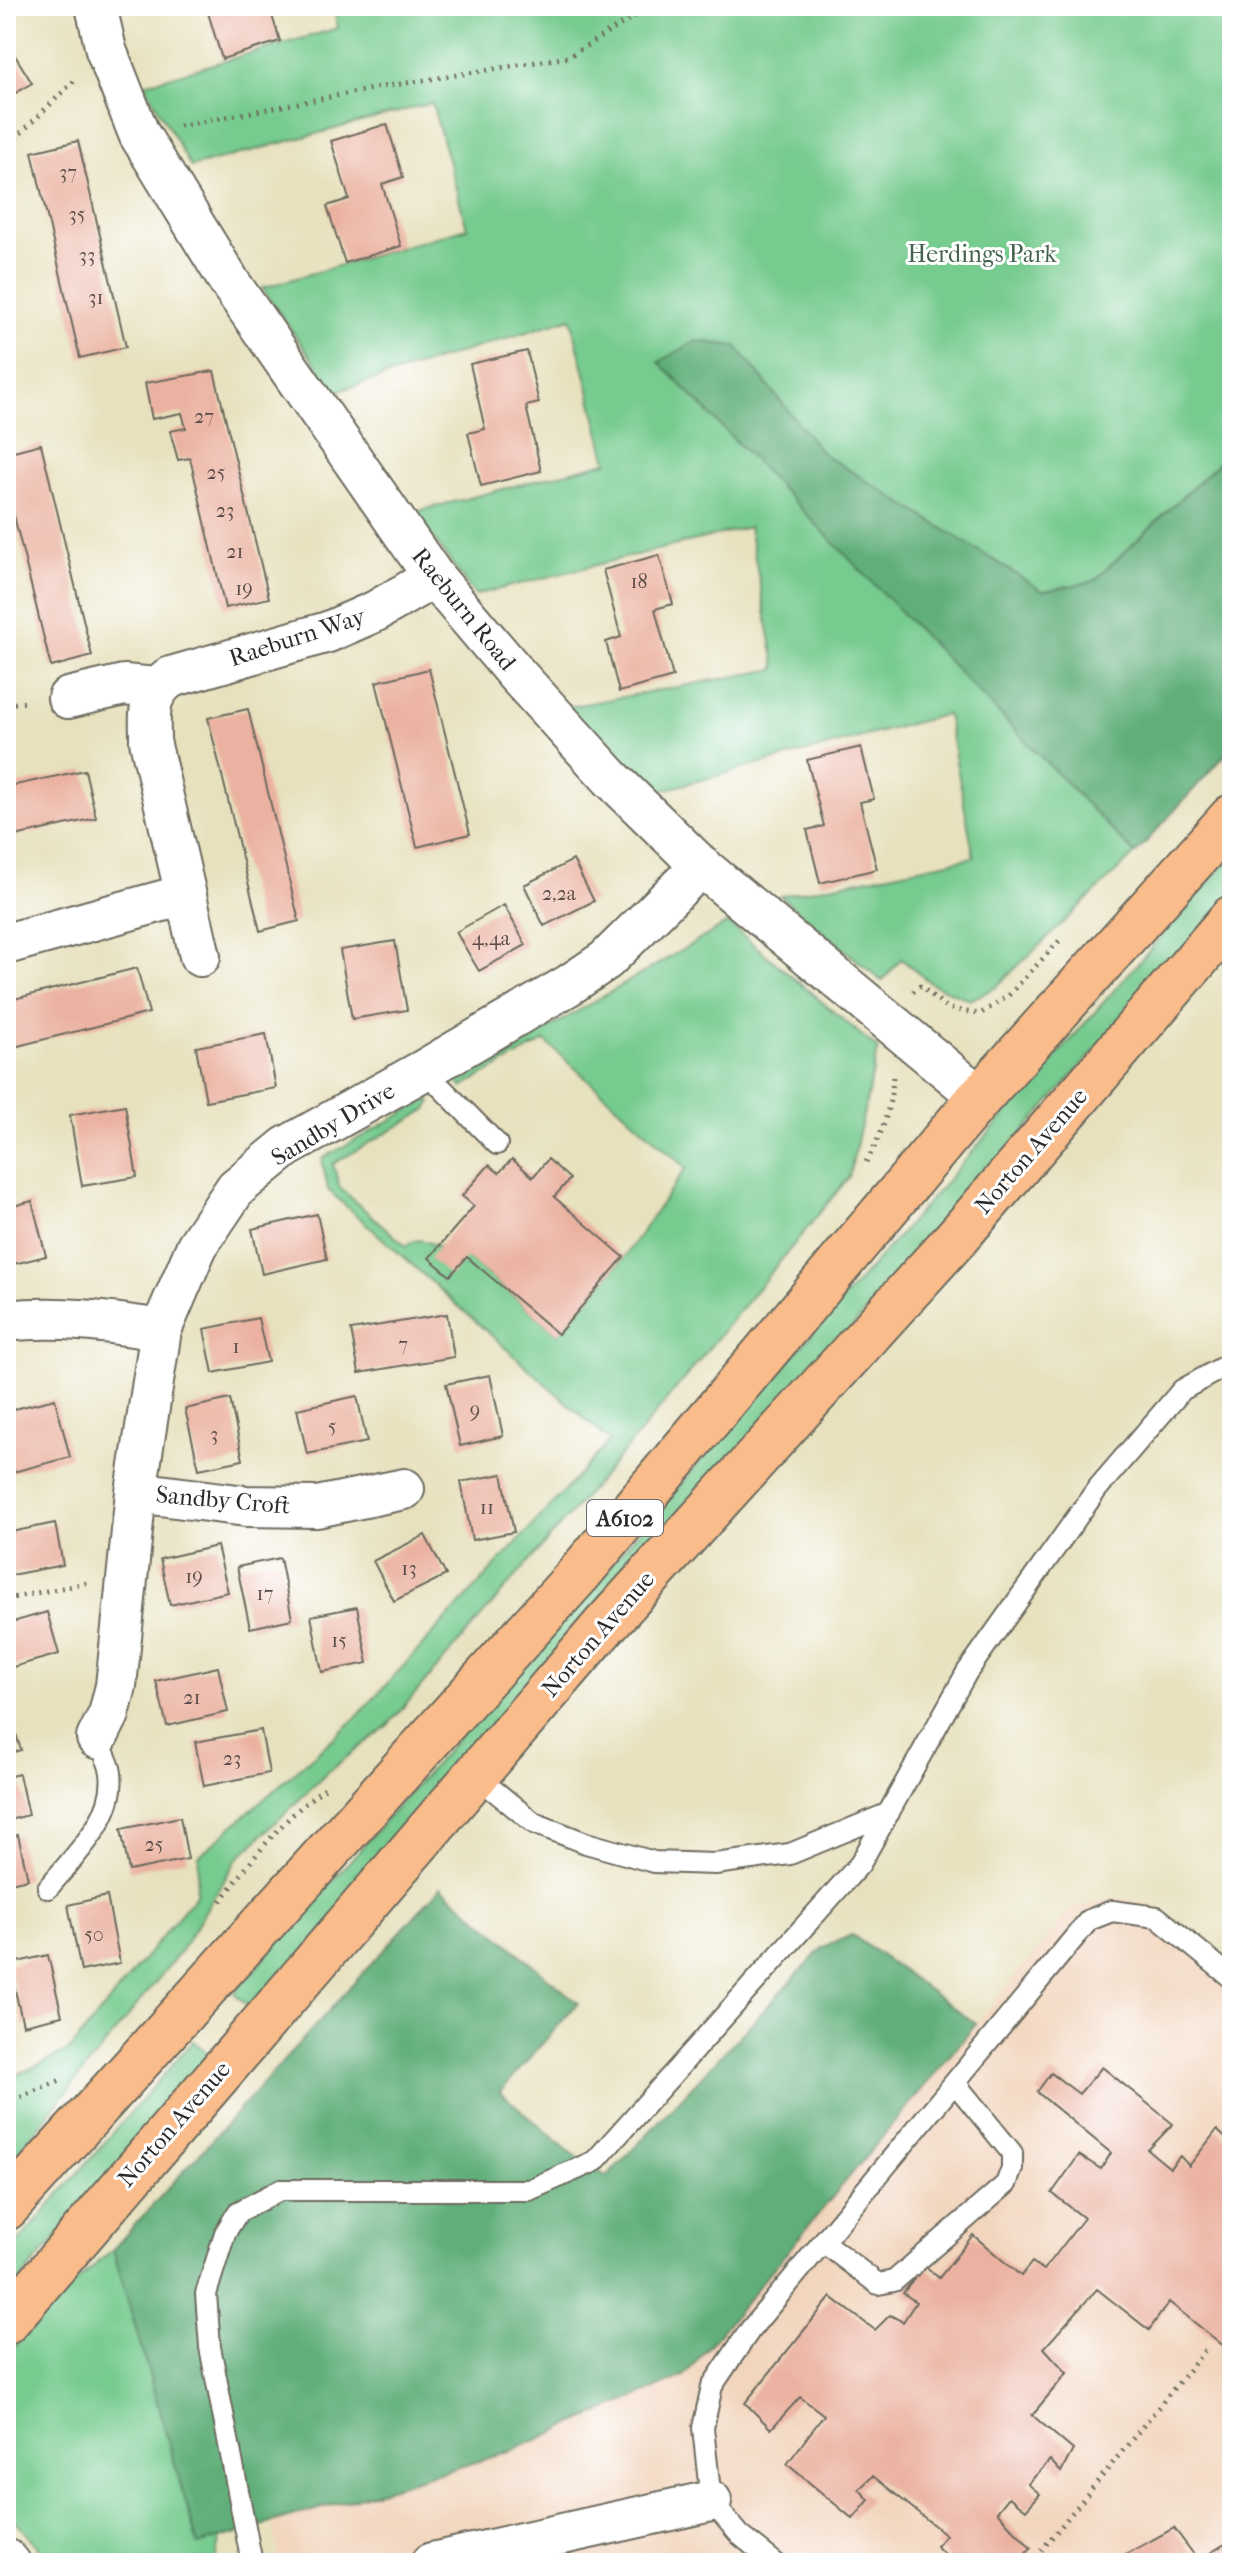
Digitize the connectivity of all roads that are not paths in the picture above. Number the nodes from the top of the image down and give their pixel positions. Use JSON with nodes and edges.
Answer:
{"nodes":[{"id":1,"x":96,"y":6,"type":"edge"},
{"id":2,"x":434,"y":577,"type":"junction"},
{"id":3,"x":156,"y":688,"type":"junction"},
{"id":4,"x":68,"y":698,"type":"dead end"},
{"id":5,"x":1232,"y":817,"type":"edge"},
{"id":6,"x":701,"y":866,"type":"junction"},
{"id":7,"x":184,"y":895,"type":"junction"},
{"id":8,"x":1232,"y":918,"type":"edge"},
{"id":9,"x":6,"y":944,"type":"edge"},
{"id":10,"x":200,"y":956,"type":"dead end"},
{"id":11,"x":424,"y":1070,"type":"junction"},
{"id":12,"x":980,"y":1097,"type":"junction"},
{"id":13,"x":497,"y":1144,"type":"dead end"},
{"id":14,"x":6,"y":1321,"type":"edge"},
{"id":15,"x":161,"y":1330,"type":"junction"},
{"id":16,"x":1232,"y":1362,"type":"edge"},
{"id":17,"x":404,"y":1489,"type":"dead end"},
{"id":18,"x":136,"y":1492,"type":"junction"},
{"id":19,"x":97,"y":1738,"type":"joint"},
{"id":20,"x":475,"y":1775,"type":"junction"},
{"id":21,"x":889,"y":1813,"type":"junction"},
{"id":22,"x":48,"y":1888,"type":"dead end"},
{"id":23,"x":1232,"y":1978,"type":"edge"},
{"id":24,"x":955,"y":2083,"type":"junction"},
{"id":25,"x":6,"y":2208,"type":"edge"},
{"id":26,"x":823,"y":2242,"type":"junction"},
{"id":27,"x":6,"y":2322,"type":"edge"},
{"id":28,"x":711,"y":2501,"type":"junction"},
{"id":29,"x":252,"y":2563,"type":"edge"},
{"id":30,"x":432,"y":2563,"type":"edge"},
{"id":31,"x":775,"y":2563,"type":"edge"}],
"edges":[{"from":1,"to":2,"type":"street","name":"Raeburn Road"},
{"from":2,"to":3,"type":"street","name":"Raeburn Way"},
{"from":2,"to":6,"type":"street","name":"Raeburn Road"},
{"from":3,"to":4,"type":"street","name":"Raeburn Way"},
{"from":3,"to":7,"type":"street"},
{"from":5,"to":12,"type":"highway","number":"A6102"},
{"from":6,"to":11,"type":"street","name":"Sandby Drive"},
{"from":6,"to":12,"type":"street","name":"Raeburn Road"},
{"from":7,"to":9,"type":"street"},
{"from":7,"to":10,"type":"street"},
{"from":8,"to":20,"type":"highway","name":"Norton Avenue","number":"A6102"},
{"from":11,"to":13,"type":"lane"},
{"from":11,"to":15,"type":"street","name":"Sandby Drive"},
{"from":12,"to":25,"type":"highway","number":"A6102"},
{"from":14,"to":15,"type":"street"},
{"from":15,"to":18,"type":"street","name":"Sandby Drive"},
{"from":16,"to":21,"type":"lane"},
{"from":17,"to":18,"type":"street","name":"Sandby Croft"},
{"from":18,"to":19,"type":"street","name":"Sandby Drive"},
{"from":19,"to":22,"type":"lane"},
{"from":20,"to":21,"type":"lane"},
{"from":20,"to":27,"type":"highway","name":"Norton Avenue","number":"A6102"},
{"from":21,"to":29,"type":"lane"},
{"from":23,"to":24,"type":"lane"},
{"from":24,"to":26,"type":"lane"},
{"from":24,"to":26,"type":"lane"},
{"from":26,"to":28,"type":"lane"},
{"from":28,"to":30,"type":"street"},
{"from":28,"to":31,"type":"lane"}]}
